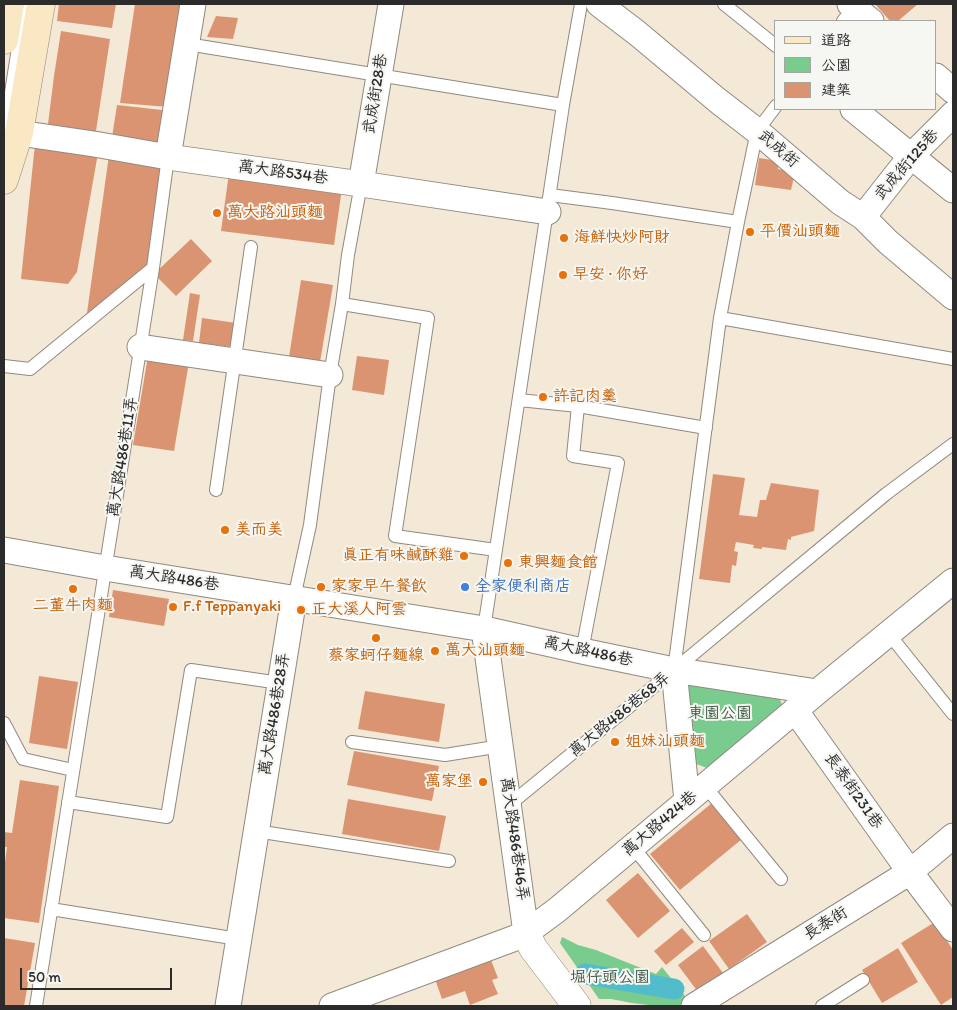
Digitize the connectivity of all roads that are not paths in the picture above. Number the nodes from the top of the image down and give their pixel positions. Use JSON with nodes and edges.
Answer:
{"nodes":[{"id":1,"x":10,"y":4,"type":"edge"},
{"id":2,"x":25,"y":4,"type":"edge"},
{"id":3,"x":40,"y":4,"type":"edge"},
{"id":4,"x":194,"y":4,"type":"edge"},
{"id":5,"x":391,"y":4,"type":"edge"},
{"id":6,"x":581,"y":4,"type":"edge"},
{"id":7,"x":599,"y":4,"type":"edge"},
{"id":8,"x":724,"y":4,"type":"edge"},
{"id":9,"x":4,"y":40,"type":"edge"},
{"id":10,"x":187,"y":44,"type":"junction"},
{"id":11,"x":774,"y":44,"type":"edge"},
{"id":12,"x":378,"y":75,"type":"junction"},
{"id":13,"x":937,"y":77,"type":"edge"},
{"id":14,"x":953,"y":90,"type":"edge"},
{"id":15,"x":563,"y":105,"type":"junction"},
{"id":16,"x":774,"y":109,"type":"edge"},
{"id":17,"x":854,"y":110,"type":"edge"},
{"id":18,"x":953,"y":114,"type":"edge"},
{"id":19,"x":13,"y":129,"type":"junction"},
{"id":20,"x":757,"y":131,"type":"junction"},
{"id":21,"x":911,"y":156,"type":"junction"},
{"id":22,"x":168,"y":157,"type":"junction"},
{"id":23,"x":4,"y":160,"type":"edge"},
{"id":24,"x":4,"y":180,"type":"edge"},
{"id":25,"x":361,"y":184,"type":"junction"},
{"id":26,"x":953,"y":190,"type":"edge"},
{"id":27,"x":549,"y":204,"type":"junction"},
{"id":28,"x":863,"y":217,"type":"junction"},
{"id":29,"x":738,"y":222,"type":"junction"},
{"id":30,"x":251,"y":247,"type":"dead end"},
{"id":31,"x":153,"y":268,"type":"junction"},
{"id":32,"x":953,"y":297,"type":"edge"},
{"id":33,"x":342,"y":304,"type":"junction"},
{"id":34,"x":720,"y":318,"type":"junction"},
{"id":35,"x":140,"y":346,"type":"junction"},
{"id":36,"x":953,"y":359,"type":"edge"},
{"id":37,"x":235,"y":361,"type":"junction"},
{"id":38,"x":4,"y":366,"type":"edge"},
{"id":39,"x":330,"y":375,"type":"junction"},
{"id":40,"x":519,"y":400,"type":"junction"},
{"id":41,"x":578,"y":406,"type":"junction"},
{"id":42,"x":706,"y":428,"type":"junction"},
{"id":43,"x":953,"y":444,"type":"edge"},
{"id":44,"x":216,"y":490,"type":"dead end"},
{"id":45,"x":4,"y":550,"type":"edge"},
{"id":46,"x":496,"y":550,"type":"junction"},
{"id":47,"x":106,"y":568,"type":"junction"},
{"id":48,"x":953,"y":581,"type":"edge"},
{"id":49,"x":294,"y":598,"type":"junction"},
{"id":50,"x":484,"y":629,"type":"junction"},
{"id":51,"x":889,"y":634,"type":"junction"},
{"id":52,"x":582,"y":651,"type":"junction"},
{"id":53,"x":674,"y":670,"type":"junction"},
{"id":54,"x":280,"y":683,"type":"junction"},
{"id":55,"x":818,"y":692,"type":"junction"},
{"id":56,"x":796,"y":710,"type":"junction"},
{"id":57,"x":953,"y":714,"type":"edge"},
{"id":58,"x":4,"y":723,"type":"edge"},
{"id":59,"x":352,"y":742,"type":"dead end"},
{"id":60,"x":500,"y":746,"type":"junction"},
{"id":61,"x":73,"y":770,"type":"junction"},
{"id":62,"x":696,"y":794,"type":"junction"},
{"id":63,"x":68,"y":802,"type":"junction"},
{"id":64,"x":509,"y":805,"type":"junction"},
{"id":65,"x":256,"y":831,"type":"junction"},
{"id":66,"x":953,"y":836,"type":"edge"},
{"id":67,"x":633,"y":847,"type":"junction"},
{"id":68,"x":449,"y":861,"type":"dead end"},
{"id":69,"x":910,"y":872,"type":"junction"},
{"id":70,"x":780,"y":879,"type":"dead end"},
{"id":71,"x":51,"y":909,"type":"junction"},
{"id":72,"x":953,"y":928,"type":"edge"},
{"id":73,"x":526,"y":933,"type":"junction"},
{"id":74,"x":704,"y":934,"type":"dead end"},
{"id":75,"x":238,"y":940,"type":"junction"},
{"id":76,"x":863,"y":980,"type":"dead end"},
{"id":77,"x":721,"y":999,"type":"edge"},
{"id":78,"x":36,"y":1006,"type":"edge"},
{"id":79,"x":228,"y":1006,"type":"edge"},
{"id":80,"x":332,"y":1006,"type":"edge"},
{"id":81,"x":577,"y":1006,"type":"edge"},
{"id":82,"x":694,"y":1006,"type":"edge"},
{"id":83,"x":822,"y":1006,"type":"edge"}],
"edges":[{"from":1,"to":9,"type":"main road"},
{"from":2,"to":19,"type":"lane"},
{"from":3,"to":19,"type":"main road"},
{"from":4,"to":10,"type":"street"},
{"from":5,"to":12,"type":"street","name":"武成街28巷"},
{"from":6,"to":15,"type":"lane"},
{"from":7,"to":20,"type":"street","name":"武成街"},
{"from":8,"to":11,"type":"lane"},
{"from":10,"to":12,"type":"lane"},
{"from":10,"to":22,"type":"street"},
{"from":12,"to":15,"type":"lane"},
{"from":12,"to":25,"type":"street","name":"武成街28巷"},
{"from":13,"to":14,"type":"street"},
{"from":15,"to":27,"type":"lane"},
{"from":16,"to":20,"type":"lane"},
{"from":17,"to":21,"type":"street"},
{"from":18,"to":21,"type":"street","name":"武成街125巷"},
{"from":19,"to":22,"type":"street","name":"萬大路534巷"},
{"from":19,"to":23,"type":"lane"},
{"from":19,"to":24,"type":"main road"},
{"from":20,"to":28,"type":"street","name":"武成街"},
{"from":20,"to":29,"type":"lane"},
{"from":21,"to":26,"type":"street"},
{"from":21,"to":28,"type":"street","name":"武成街125巷"},
{"from":22,"to":25,"type":"street","name":"萬大路534巷"},
{"from":22,"to":31,"type":"lane","name":"萬大路486巷11弄"},
{"from":25,"to":27,"type":"street","name":"萬大路534巷"},
{"from":25,"to":33,"type":"lane"},
{"from":27,"to":29,"type":"lane"},
{"from":27,"to":40,"type":"lane"},
{"from":28,"to":32,"type":"street","name":"武成街"},
{"from":29,"to":34,"type":"lane"},
{"from":30,"to":37,"type":"lane"},
{"from":31,"to":35,"type":"lane","name":"萬大路486巷11弄"},
{"from":31,"to":38,"type":"lane"},
{"from":33,"to":39,"type":"lane"},
{"from":33,"to":46,"type":"lane"},
{"from":34,"to":36,"type":"lane"},
{"from":34,"to":42,"type":"lane"},
{"from":35,"to":37,"type":"street"},
{"from":35,"to":47,"type":"lane","name":"萬大路486巷11弄"},
{"from":37,"to":39,"type":"street"},
{"from":37,"to":44,"type":"lane"},
{"from":39,"to":49,"type":"lane"},
{"from":40,"to":41,"type":"lane"},
{"from":40,"to":46,"type":"lane"},
{"from":41,"to":42,"type":"lane"},
{"from":41,"to":52,"type":"lane"},
{"from":42,"to":53,"type":"lane"},
{"from":43,"to":53,"type":"lane"},
{"from":45,"to":47,"type":"street","name":"萬大路486巷"},
{"from":46,"to":50,"type":"lane"},
{"from":47,"to":49,"type":"street","name":"萬大路486巷"},
{"from":47,"to":61,"type":"lane","name":"萬大路486巷11弄"},
{"from":48,"to":51,"type":"street","name":"萬大路424巷"},
{"from":49,"to":50,"type":"street","name":"萬大路486巷"},
{"from":49,"to":54,"type":"street","name":"萬大路486巷28弄"},
{"from":50,"to":52,"type":"street","name":"萬大路486巷"},
{"from":50,"to":60,"type":"street","name":"萬大路486巷46弄"},
{"from":51,"to":55,"type":"street","name":"萬大路424巷"},
{"from":51,"to":57,"type":"lane"},
{"from":52,"to":53,"type":"street","name":"萬大路486巷"},
{"from":53,"to":55,"type":"street","name":"萬大路486巷"},
{"from":53,"to":62,"type":"street","name":"萬大路486巷68弄"},
{"from":53,"to":64,"type":"lane","name":"萬大路486巷68弄"},
{"from":54,"to":63,"type":"lane"},
{"from":54,"to":65,"type":"street","name":"萬大路486巷28弄"},
{"from":55,"to":56,"type":"street","name":"萬大路424巷"},
{"from":56,"to":62,"type":"street","name":"萬大路424巷"},
{"from":56,"to":69,"type":"street","name":"長泰街231巷"},
{"from":58,"to":61,"type":"lane"},
{"from":59,"to":60,"type":"lane"},
{"from":60,"to":64,"type":"street","name":"萬大路486巷46弄"},
{"from":61,"to":63,"type":"lane","name":"萬大路486巷11弄"},
{"from":62,"to":67,"type":"street","name":"萬大路424巷"},
{"from":62,"to":70,"type":"lane"},
{"from":63,"to":71,"type":"lane","name":"萬大路486巷11弄"},
{"from":64,"to":73,"type":"street","name":"萬大路486巷46弄"},
{"from":65,"to":68,"type":"lane"},
{"from":65,"to":75,"type":"street","name":"萬大路486巷28弄"},
{"from":66,"to":69,"type":"street","name":"長泰街"},
{"from":67,"to":73,"type":"street","name":"萬大路424巷"},
{"from":67,"to":74,"type":"lane"},
{"from":69,"to":72,"type":"street","name":"長泰街231巷"},
{"from":69,"to":77,"type":"street","name":"長泰街"},
{"from":71,"to":75,"type":"lane"},
{"from":71,"to":78,"type":"lane","name":"萬大路486巷11弄"},
{"from":73,"to":80,"type":"street","name":"萬大路424巷"},
{"from":73,"to":81,"type":"street"},
{"from":75,"to":79,"type":"street","name":"萬大路486巷28弄"},
{"from":76,"to":83,"type":"lane"},
{"from":77,"to":82,"type":"street","name":"長泰街"}]}
